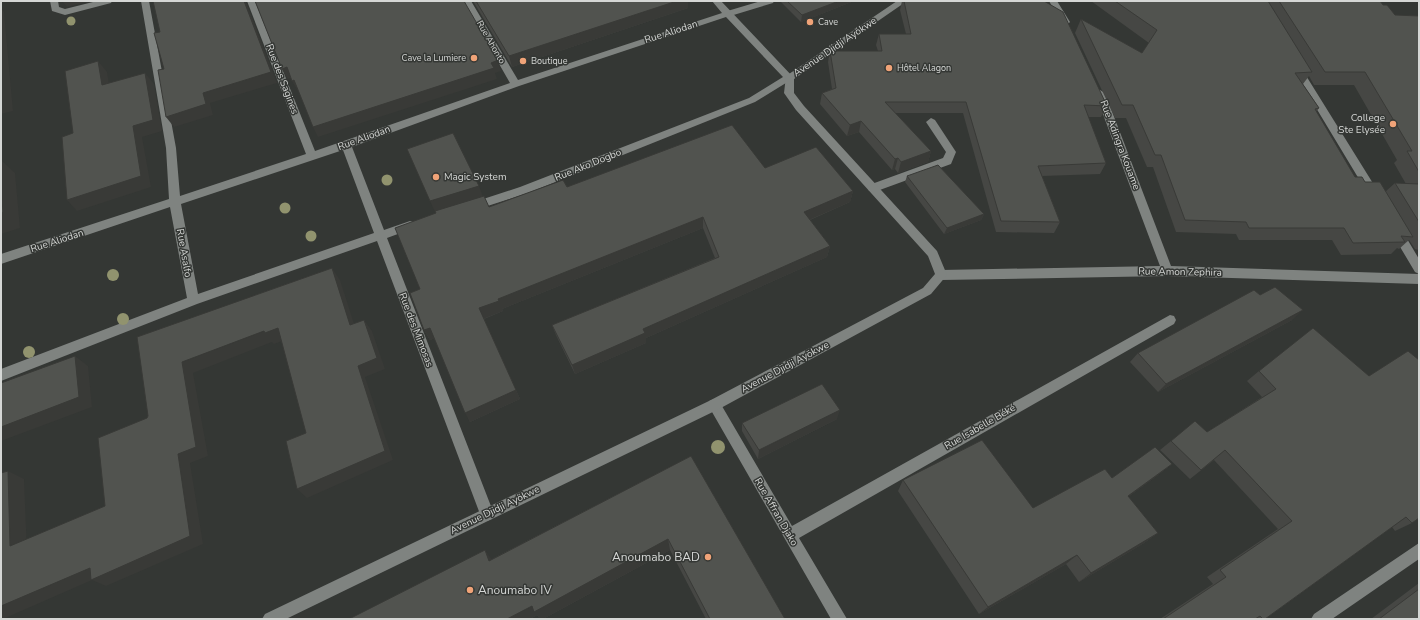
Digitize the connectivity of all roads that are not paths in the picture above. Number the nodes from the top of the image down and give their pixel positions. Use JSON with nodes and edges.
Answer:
{"nodes":[{"id":1,"x":54,"y":1,"type":"edge"},
{"id":2,"x":108,"y":1,"type":"edge"},
{"id":3,"x":145,"y":1,"type":"edge"},
{"id":4,"x":251,"y":1,"type":"edge"},
{"id":5,"x":467,"y":1,"type":"edge"},
{"id":6,"x":716,"y":1,"type":"edge"},
{"id":7,"x":770,"y":1,"type":"edge"},
{"id":8,"x":903,"y":1,"type":"edge"},
{"id":9,"x":1053,"y":1,"type":"edge"},
{"id":10,"x":727,"y":14,"type":"junction"},
{"id":11,"x":1069,"y":28,"type":"edge"},
{"id":12,"x":1293,"y":61,"type":"edge"},
{"id":13,"x":788,"y":78,"type":"junction"},
{"id":14,"x":1095,"y":83,"type":"edge"},
{"id":15,"x":516,"y":84,"type":"junction"},
{"id":16,"x":931,"y":122,"type":"dead end"},
{"id":17,"x":346,"y":145,"type":"junction"},
{"id":18,"x":312,"y":156,"type":"junction"},
{"id":19,"x":873,"y":188,"type":"junction"},
{"id":20,"x":175,"y":202,"type":"junction"},
{"id":21,"x":1378,"y":202,"type":"edge"},
{"id":22,"x":464,"y":209,"type":"edge"},
{"id":23,"x":1391,"y":222,"type":"edge"},
{"id":24,"x":418,"y":223,"type":"edge"},
{"id":25,"x":380,"y":235,"type":"junction"},
{"id":26,"x":1,"y":259,"type":"edge"},
{"id":27,"x":1419,"y":269,"type":"edge"},
{"id":28,"x":1167,"y":271,"type":"junction"},
{"id":29,"x":941,"y":275,"type":"junction"},
{"id":30,"x":1419,"y":278,"type":"edge"},
{"id":31,"x":193,"y":301,"type":"junction"},
{"id":32,"x":1170,"y":320,"type":"dead end"},
{"id":33,"x":1,"y":375,"type":"edge"},
{"id":34,"x":714,"y":405,"type":"junction"},
{"id":35,"x":487,"y":514,"type":"junction"},
{"id":36,"x":790,"y":535,"type":"junction"},
{"id":37,"x":1419,"y":550,"type":"edge"},
{"id":38,"x":270,"y":619,"type":"edge"},
{"id":39,"x":839,"y":619,"type":"edge"},
{"id":40,"x":1319,"y":619,"type":"edge"}],
"edges":[{"from":1,"to":2,"type":"street"},
{"from":3,"to":20,"type":"street","name":"Rue Asalfo"},
{"from":4,"to":18,"type":"street","name":"Rue des Sagines"},
{"from":5,"to":15,"type":"street","name":"Rue Ahonto"},
{"from":6,"to":10,"type":"street"},
{"from":7,"to":10,"type":"street","name":"Rue Aliodan"},
{"from":8,"to":13,"type":"street","name":"Avenue Djidji Ayökwe"},
{"from":9,"to":11,"type":"street"},
{"from":10,"to":13,"type":"street"},
{"from":10,"to":15,"type":"street","name":"Rue Aliodan"},
{"from":12,"to":21,"type":"street"},
{"from":13,"to":19,"type":"street","name":"Avenue Djidji Ayökwe"},
{"from":13,"to":22,"type":"street","name":"Rue Ako Dogbo"},
{"from":14,"to":28,"type":"street","name":"Rue Adingra Kouame"},
{"from":15,"to":17,"type":"street","name":"Rue Aliodan"},
{"from":16,"to":19,"type":"street"},
{"from":17,"to":18,"type":"street","name":"Rue Aliodan"},
{"from":17,"to":25,"type":"street","name":"Rue des Mimosas"},
{"from":18,"to":20,"type":"street","name":"Rue Aliodan"},
{"from":19,"to":29,"type":"street","name":"Avenue Djidji Ayökwe"},
{"from":20,"to":26,"type":"street","name":"Rue Aliodan"},
{"from":20,"to":31,"type":"street","name":"Rue Asalfo"},
{"from":23,"to":27,"type":"street"},
{"from":24,"to":25,"type":"street"},
{"from":25,"to":31,"type":"street"},
{"from":25,"to":35,"type":"street","name":"Rue des Mimosas"},
{"from":28,"to":29,"type":"street","name":"Rue Amon Zephira"},
{"from":28,"to":30,"type":"street","name":"Rue Amon Zephira"},
{"from":29,"to":34,"type":"street","name":"Avenue Djidji Ayökwe"},
{"from":31,"to":33,"type":"street"},
{"from":32,"to":36,"type":"street","name":"Rue Isabelle Béké"},
{"from":34,"to":35,"type":"street","name":"Avenue Djidji Ayökwe"},
{"from":34,"to":36,"type":"street","name":"Rue Affran Djako"},
{"from":35,"to":38,"type":"street","name":"Avenue Djidji Ayökwe"},
{"from":36,"to":39,"type":"street","name":"Rue Affran Djako"},
{"from":37,"to":40,"type":"street"}]}
